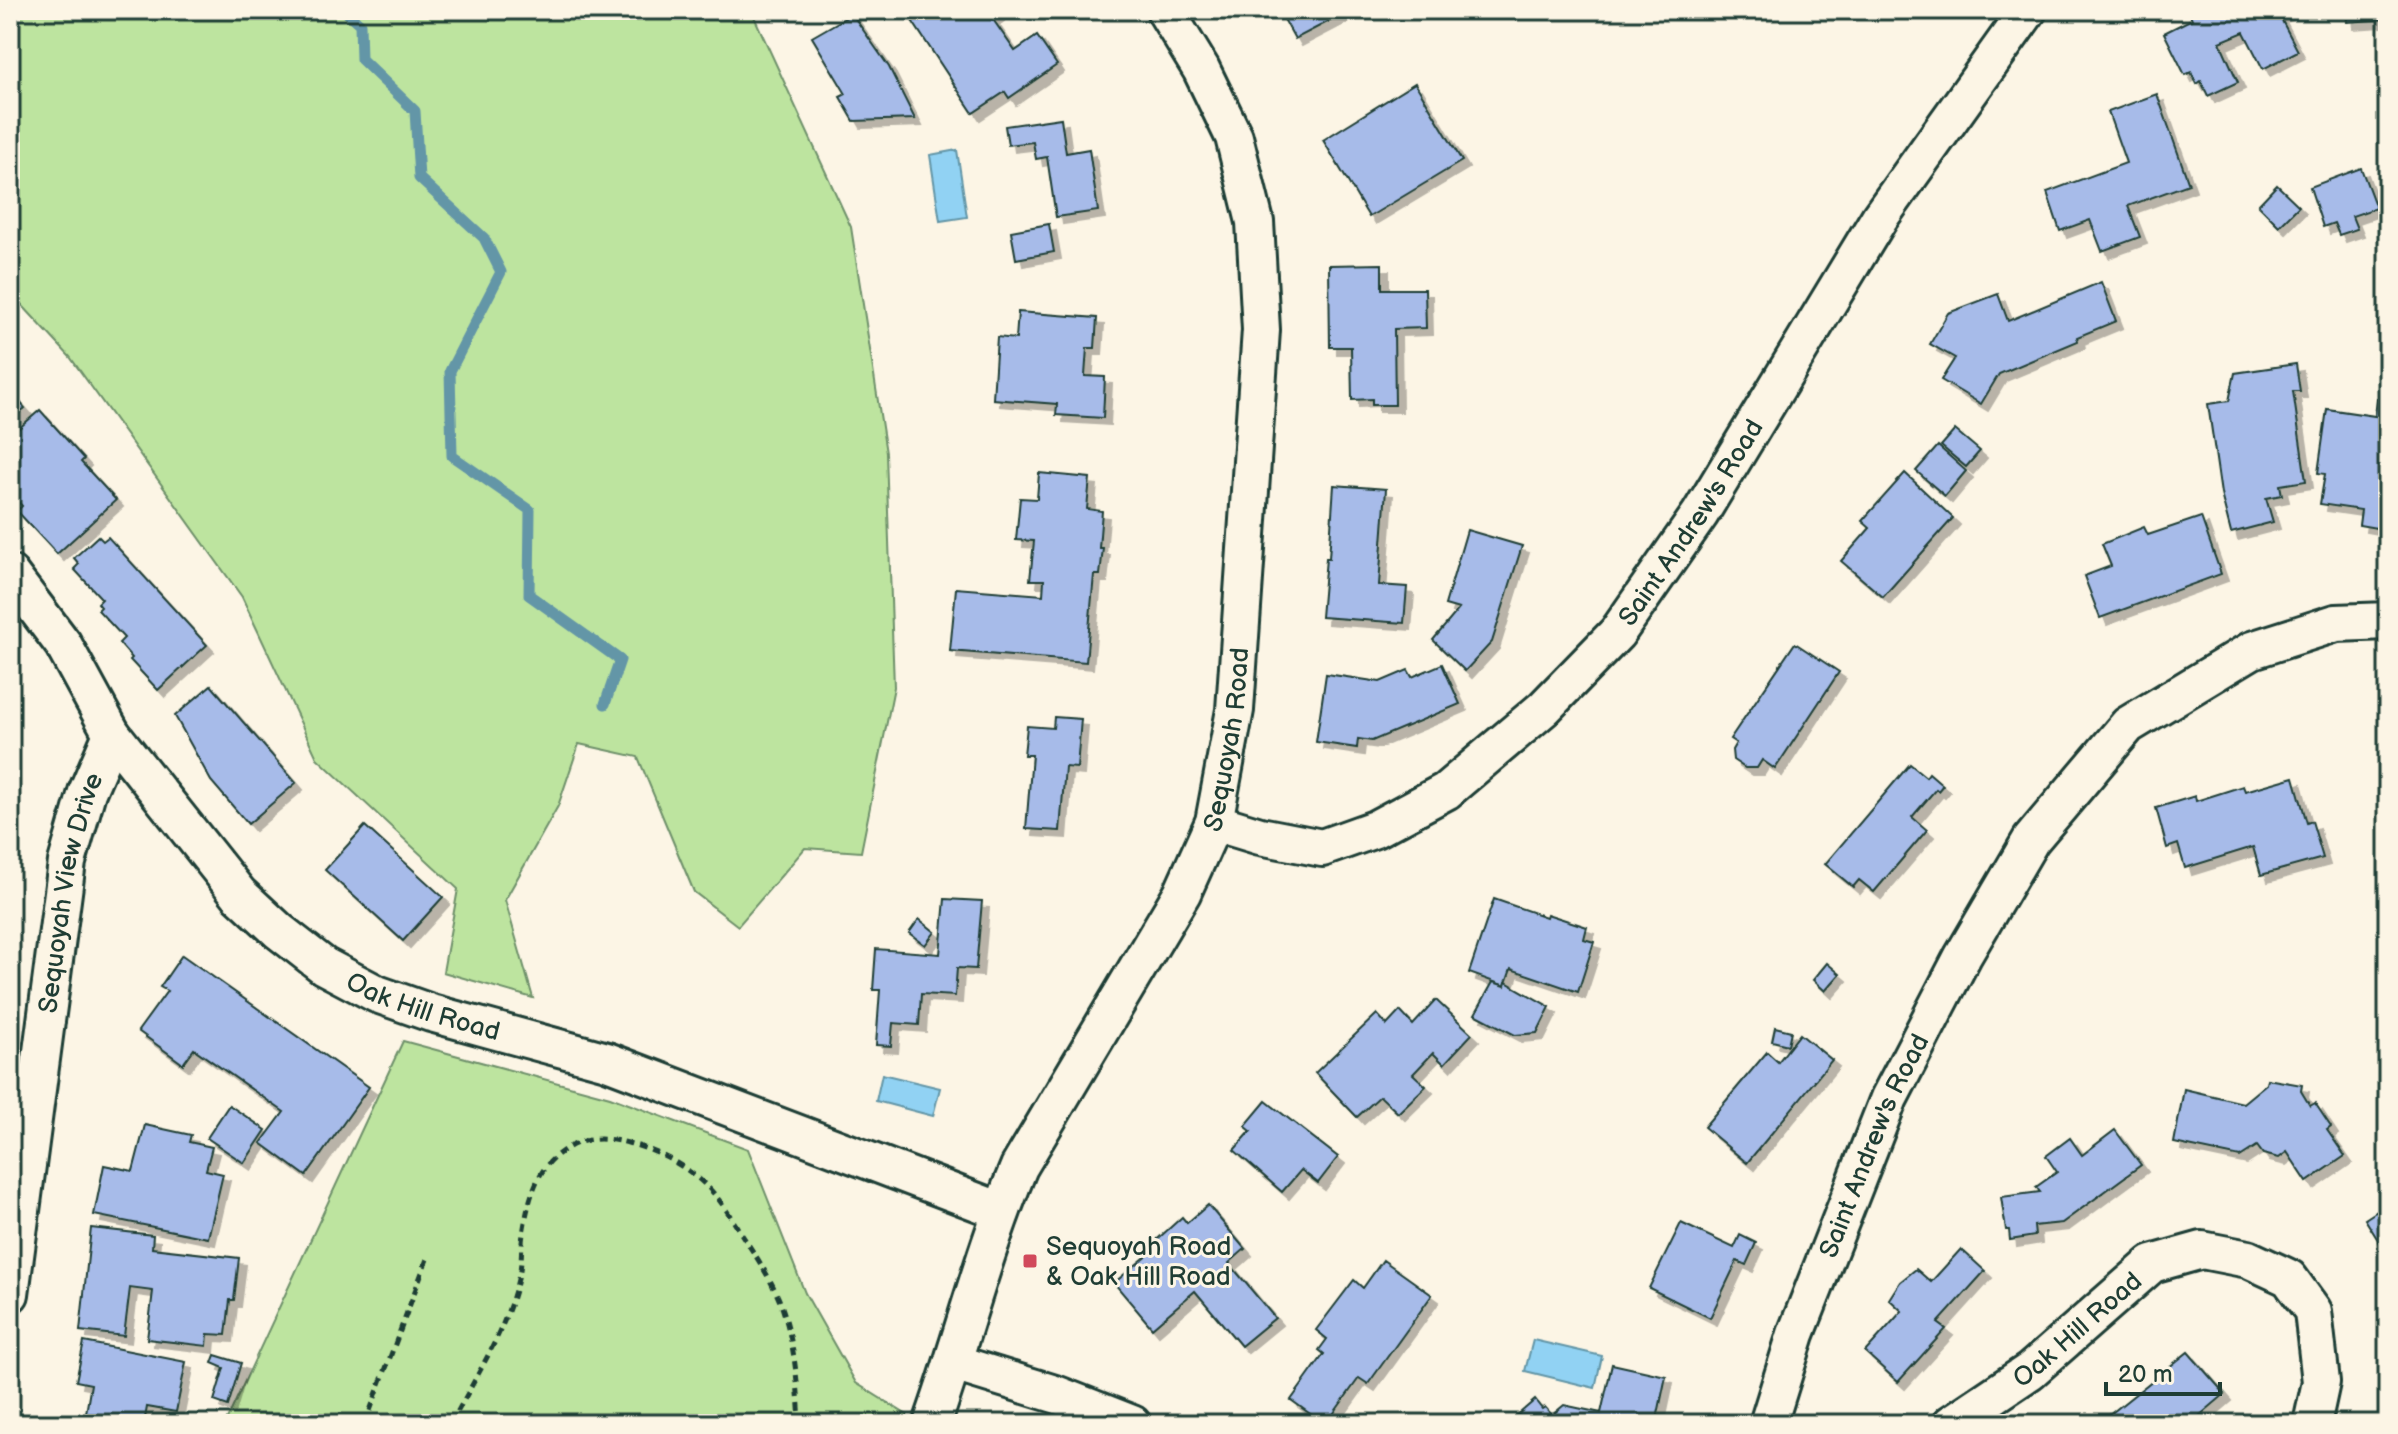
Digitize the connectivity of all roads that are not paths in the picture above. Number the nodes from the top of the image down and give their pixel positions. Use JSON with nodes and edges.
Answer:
{"nodes":[{"id":1,"x":1165,"y":10,"type":"edge"},
{"id":2,"x":2028,"y":10,"type":"edge"},
{"id":3,"x":10,"y":574,"type":"edge"},
{"id":4,"x":2388,"y":621,"type":"edge"},
{"id":5,"x":112,"y":734,"type":"junction"},
{"id":6,"x":1214,"y":822,"type":"junction"},
{"id":7,"x":1001,"y":1211,"type":"junction"},
{"id":8,"x":13,"y":1251,"type":"edge"},
{"id":9,"x":10,"y":1294,"type":"edge"},
{"id":10,"x":954,"y":1363,"type":"junction"},
{"id":11,"x":932,"y":1424,"type":"edge"},
{"id":12,"x":1132,"y":1424,"type":"edge"},
{"id":13,"x":1768,"y":1424,"type":"edge"},
{"id":14,"x":1951,"y":1424,"type":"edge"},
{"id":15,"x":2312,"y":1424,"type":"edge"}],
"edges":[{"from":1,"to":6,"type":"street","name":"Sequoyah Road"},
{"from":2,"to":6,"type":"street","name":"Saint Andrew's Road"},
{"from":3,"to":5,"type":"street","name":"Oak Hill Road"},
{"from":4,"to":13,"type":"street","name":"Saint Andrew's Road"},
{"from":5,"to":7,"type":"street","name":"Oak Hill Road"},
{"from":5,"to":8,"type":"street","name":"Sequoyah View Drive"},
{"from":6,"to":7,"type":"street","name":"Sequoyah Road"},
{"from":7,"to":10,"type":"street","name":"Sequoyah Road"},
{"from":8,"to":9,"type":"street","name":"Sequoyah View Drive"},
{"from":10,"to":11,"type":"street","name":"Sequoyah Road"},
{"from":10,"to":12,"type":"street"},
{"from":14,"to":15,"type":"street","name":"Oak Hill Road"}]}
